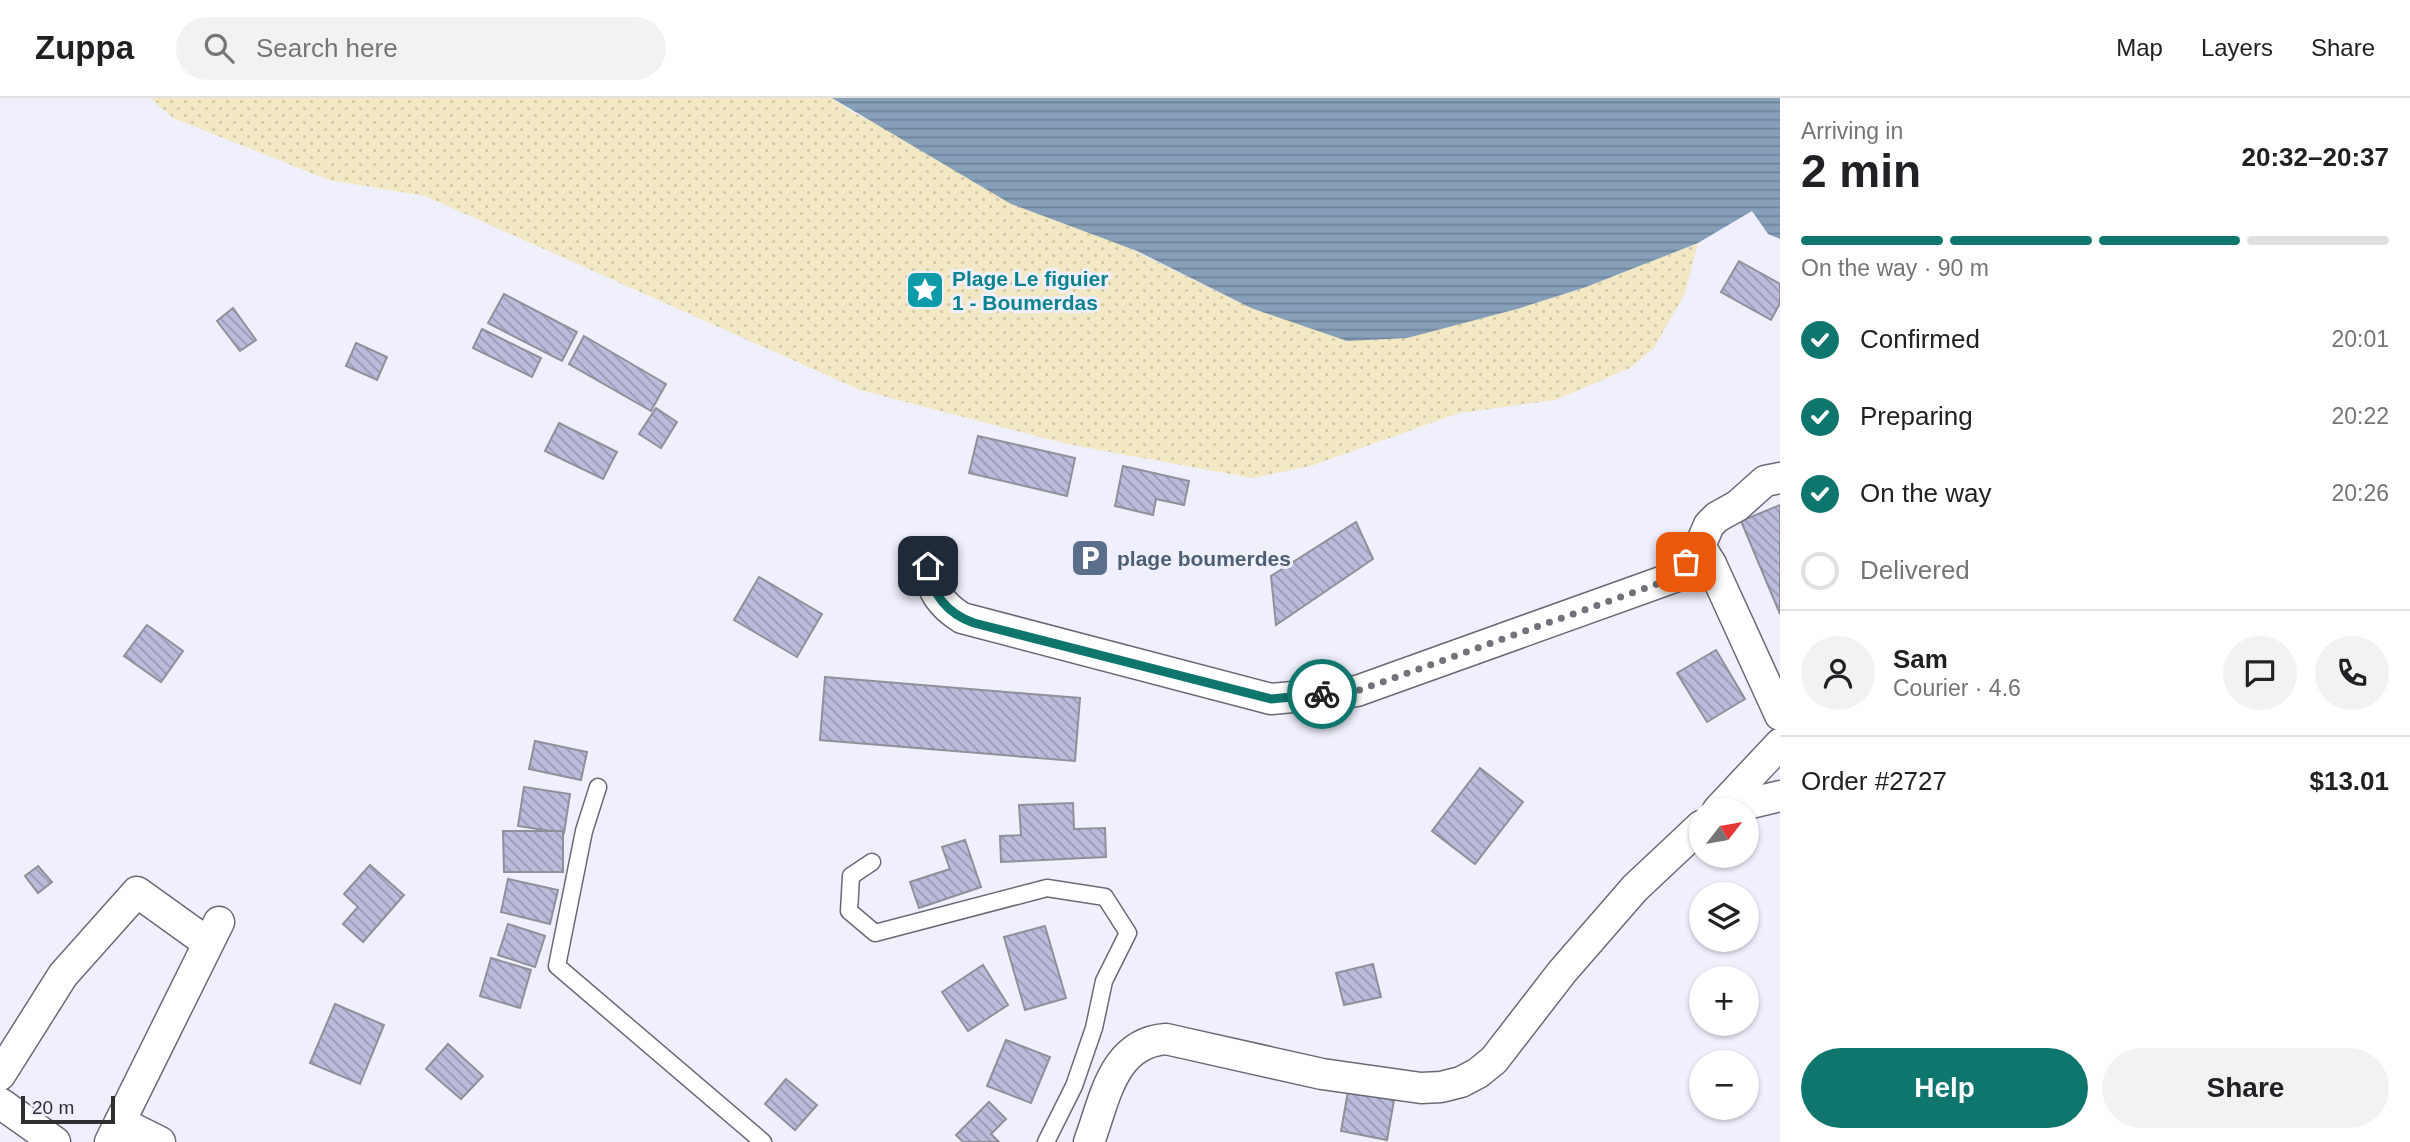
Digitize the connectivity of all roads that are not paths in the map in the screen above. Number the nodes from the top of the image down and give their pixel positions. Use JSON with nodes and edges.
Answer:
{"nodes":[{"id":1,"x":1780,"y":478,"type":"edge"},
{"id":2,"x":1705,"y":555,"type":"junction"},
{"id":3,"x":928,"y":566,"type":"dead end"},
{"id":4,"x":1780,"y":715,"type":"edge"},
{"id":5,"x":1780,"y":744,"type":"edge"},
{"id":6,"x":598,"y":787,"type":"dead end"},
{"id":7,"x":1780,"y":796,"type":"edge"},
{"id":8,"x":1731,"y":798,"type":"edge"},
{"id":9,"x":1759,"y":801,"type":"edge"},
{"id":10,"x":1689,"y":837,"type":"edge"},
{"id":11,"x":872,"y":862,"type":"dead end"},
{"id":12,"x":0,"y":1076,"type":"edge"},
{"id":13,"x":0,"y":1103,"type":"edge"},
{"id":14,"x":115,"y":1132,"type":"edge"},
{"id":15,"x":55,"y":1142,"type":"edge"},
{"id":16,"x":160,"y":1142,"type":"edge"},
{"id":17,"x":763,"y":1142,"type":"edge"},
{"id":18,"x":1046,"y":1142,"type":"edge"},
{"id":19,"x":1089,"y":1142,"type":"edge"}],
"edges":[{"from":1,"to":2,"type":"street"},
{"from":2,"to":3,"type":"street"},
{"from":2,"to":4,"type":"street"},
{"from":5,"to":8,"type":"street"},
{"from":6,"to":17,"type":"lane"},
{"from":7,"to":9,"type":"street"},
{"from":10,"to":19,"type":"street"},
{"from":11,"to":18,"type":"lane"},
{"from":12,"to":14,"type":"street"},
{"from":13,"to":15,"type":"street"},
{"from":14,"to":16,"type":"street"}]}
